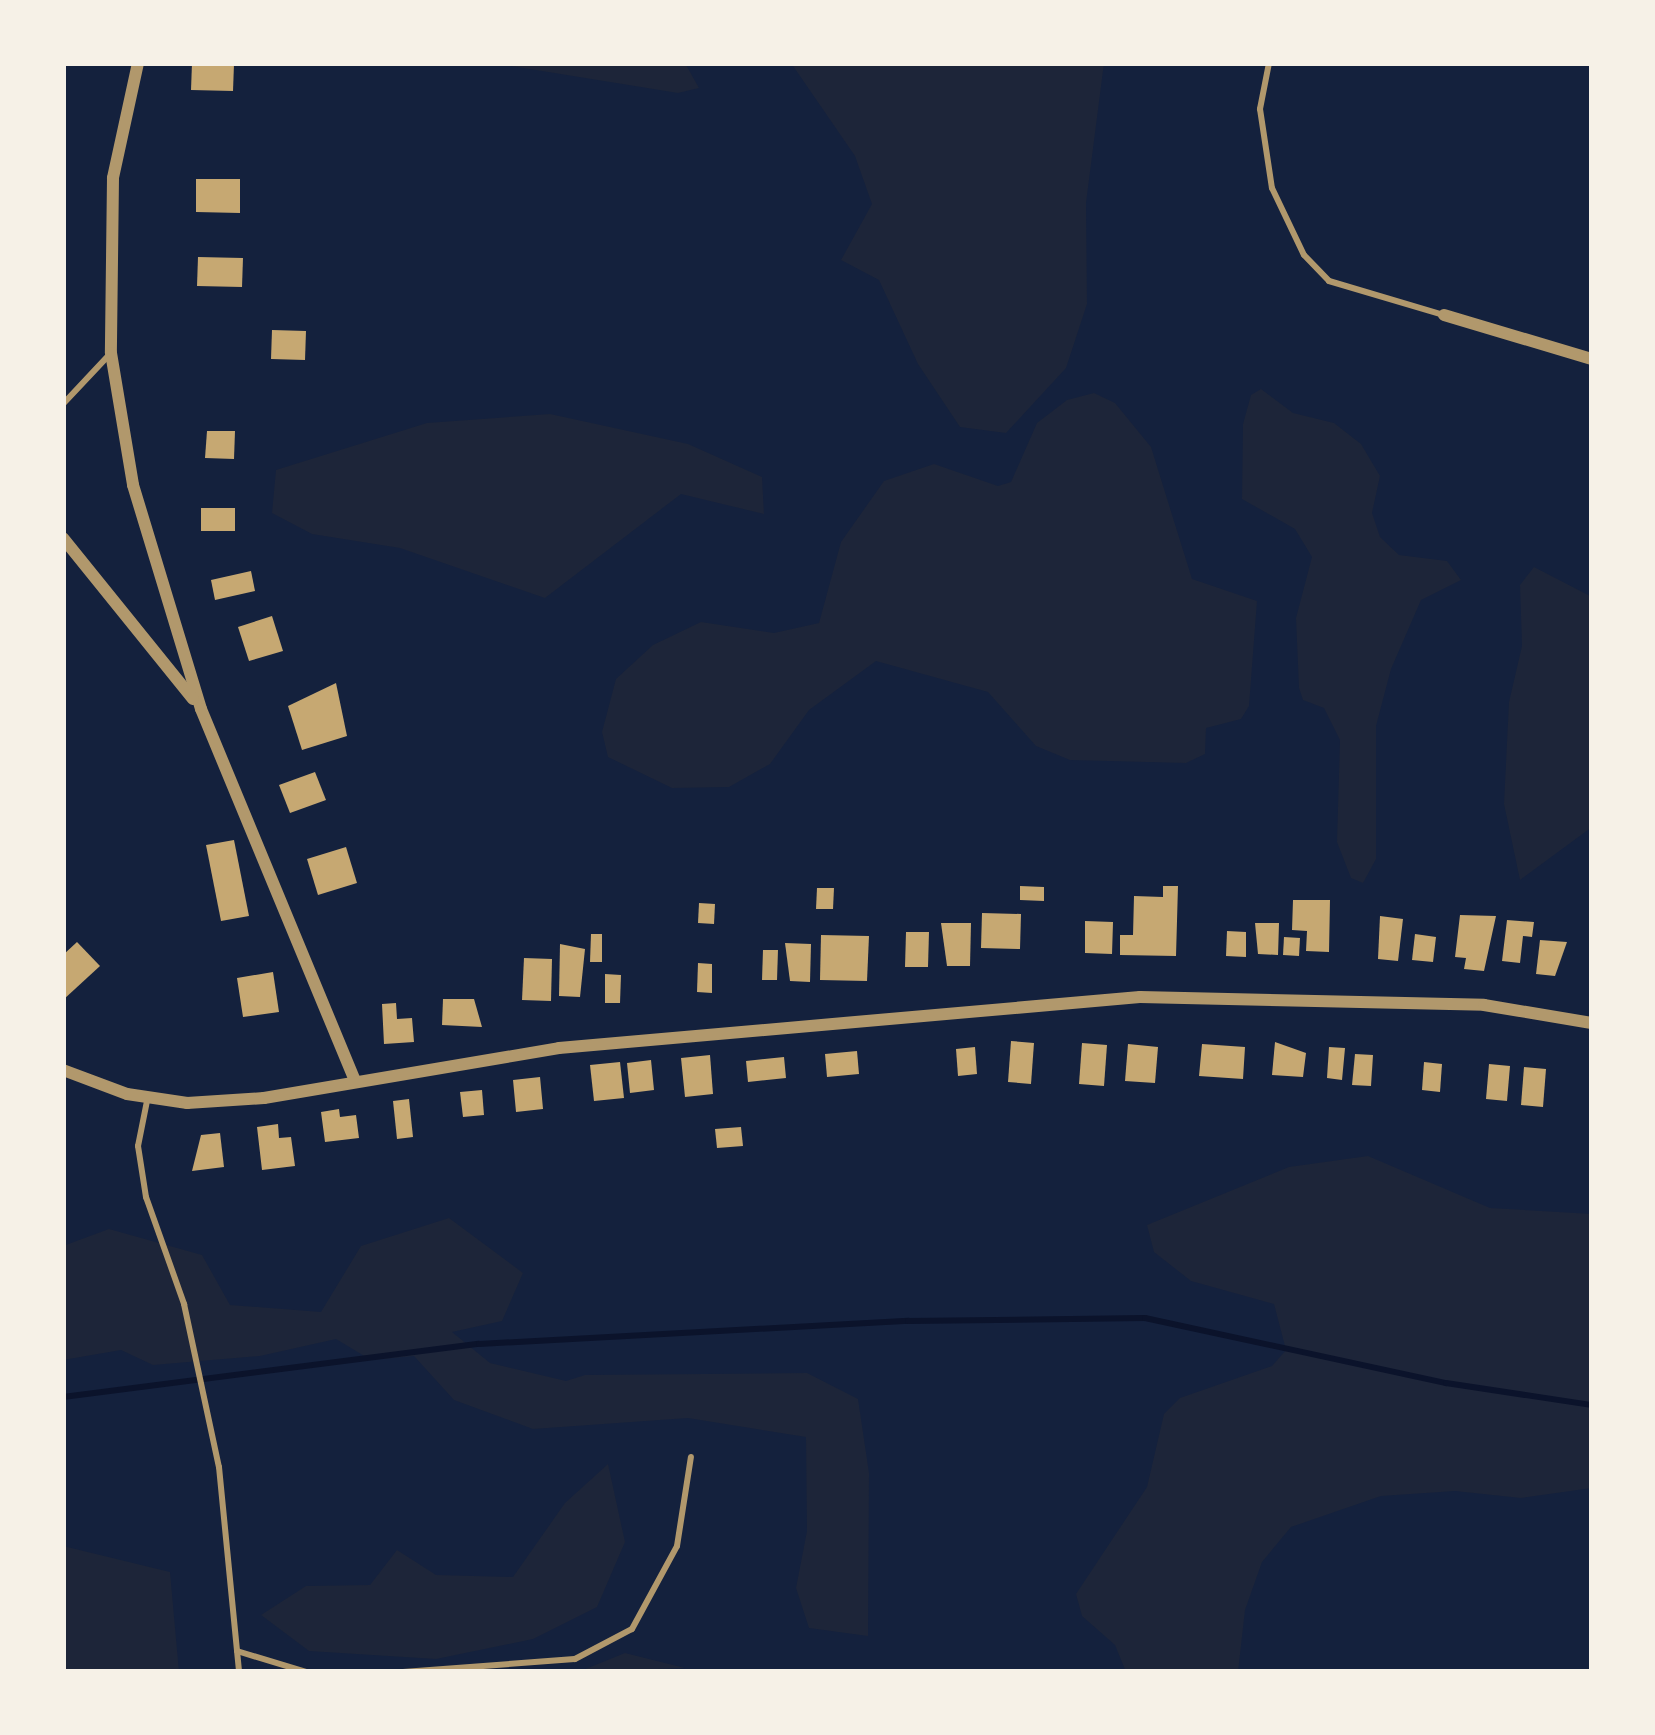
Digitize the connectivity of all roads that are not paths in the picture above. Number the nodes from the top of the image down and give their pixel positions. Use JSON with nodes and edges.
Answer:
{"nodes":[{"id":1,"x":138,"y":63,"type":"edge"},
{"id":2,"x":1269,"y":63,"type":"edge"},
{"id":3,"x":1444,"y":315,"type":"joint"},
{"id":4,"x":111,"y":353,"type":"junction"},
{"id":5,"x":1592,"y":359,"type":"edge"},
{"id":6,"x":63,"y":404,"type":"edge"},
{"id":7,"x":63,"y":538,"type":"edge"},
{"id":8,"x":201,"y":709,"type":"junction"},
{"id":9,"x":1592,"y":1023,"type":"edge"},
{"id":10,"x":63,"y":1070,"type":"edge"},
{"id":11,"x":354,"y":1079,"type":"junction"},
{"id":12,"x":148,"y":1097,"type":"junction"},
{"id":13,"x":691,"y":1457,"type":"dead end"},
{"id":14,"x":237,"y":1652,"type":"junction"},
{"id":15,"x":239,"y":1672,"type":"edge"},
{"id":16,"x":306,"y":1672,"type":"edge"},
{"id":17,"x":403,"y":1672,"type":"edge"}],
"edges":[{"from":1,"to":4,"type":"street"},
{"from":2,"to":3,"type":"lane"},
{"from":3,"to":5,"type":"street"},
{"from":4,"to":6,"type":"lane"},
{"from":4,"to":8,"type":"street"},
{"from":7,"to":8,"type":"street"},
{"from":8,"to":11,"type":"street"},
{"from":9,"to":11,"type":"street"},
{"from":10,"to":12,"type":"street"},
{"from":11,"to":12,"type":"street"},
{"from":12,"to":14,"type":"lane"},
{"from":13,"to":17,"type":"lane"},
{"from":14,"to":15,"type":"lane"},
{"from":14,"to":16,"type":"lane"}]}
